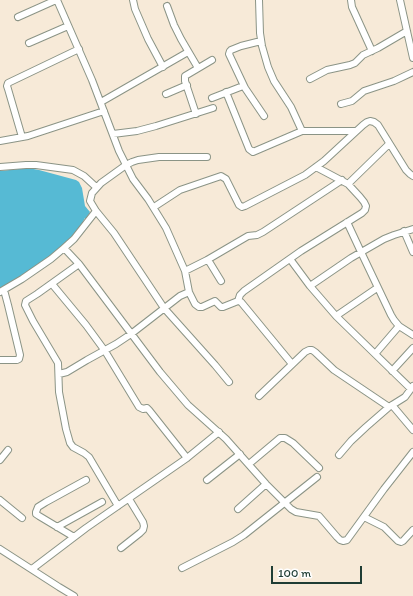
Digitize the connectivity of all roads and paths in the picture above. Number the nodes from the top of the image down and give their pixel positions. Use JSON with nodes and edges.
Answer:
{"nodes":[{"id":1,"x":57,"y":0,"type":"edge"},
{"id":2,"x":133,"y":0,"type":"edge"},
{"id":3,"x":259,"y":0,"type":"edge"},
{"id":4,"x":350,"y":0,"type":"edge"},
{"id":5,"x":400,"y":0,"type":"edge"},
{"id":6,"x":167,"y":6,"type":"dead end"},
{"id":7,"x":18,"y":17,"type":"dead end"},
{"id":8,"x":68,"y":26,"type":"junction"},
{"id":9,"x":407,"y":31,"type":"junction"},
{"id":10,"x":261,"y":41,"type":"junction"},
{"id":11,"x":29,"y":43,"type":"dead end"},
{"id":12,"x":79,"y":49,"type":"junction"},
{"id":13,"x":372,"y":51,"type":"junction"},
{"id":14,"x":188,"y":52,"type":"junction"},
{"id":15,"x":413,"y":57,"type":"edge"},
{"id":16,"x":212,"y":60,"type":"dead end"},
{"id":17,"x":163,"y":67,"type":"junction"},
{"id":18,"x":198,"y":68,"type":"junction"},
{"id":19,"x":413,"y":72,"type":"edge"},
{"id":20,"x":310,"y":79,"type":"dead end"},
{"id":21,"x":8,"y":83,"type":"junction"},
{"id":22,"x":0,"y":84,"type":"edge"},
{"id":23,"x":187,"y":86,"type":"junction"},
{"id":24,"x":243,"y":86,"type":"junction"},
{"id":25,"x":226,"y":92,"type":"junction"},
{"id":26,"x":166,"y":94,"type":"dead end"},
{"id":27,"x":212,"y":98,"type":"dead end"},
{"id":28,"x":100,"y":102,"type":"junction"},
{"id":29,"x":341,"y":104,"type":"dead end"},
{"id":30,"x":213,"y":108,"type":"dead end"},
{"id":31,"x":104,"y":111,"type":"junction"},
{"id":32,"x":196,"y":114,"type":"junction"},
{"id":33,"x":264,"y":116,"type":"dead end"},
{"id":34,"x":302,"y":131,"type":"junction"},
{"id":35,"x":356,"y":131,"type":"junction"},
{"id":36,"x":113,"y":134,"type":"junction"},
{"id":37,"x":22,"y":138,"type":"junction"},
{"id":38,"x":0,"y":141,"type":"edge"},
{"id":39,"x":389,"y":144,"type":"junction"},
{"id":40,"x":207,"y":157,"type":"dead end"},
{"id":41,"x":126,"y":165,"type":"junction"},
{"id":42,"x":0,"y":167,"type":"edge"},
{"id":43,"x":316,"y":167,"type":"junction"},
{"id":44,"x":413,"y":176,"type":"edge"},
{"id":45,"x":342,"y":180,"type":"junction"},
{"id":46,"x":348,"y":184,"type":"junction"},
{"id":47,"x":96,"y":187,"type":"junction"},
{"id":48,"x":154,"y":207,"type":"junction"},
{"id":49,"x":96,"y":211,"type":"junction"},
{"id":50,"x":348,"y":222,"type":"junction"},
{"id":51,"x":413,"y":229,"type":"edge"},
{"id":52,"x":404,"y":231,"type":"junction"},
{"id":53,"x":64,"y":248,"type":"junction"},
{"id":54,"x":360,"y":252,"type":"junction"},
{"id":55,"x":413,"y":252,"type":"edge"},
{"id":56,"x":290,"y":259,"type":"junction"},
{"id":57,"x":207,"y":260,"type":"junction"},
{"id":58,"x":79,"y":264,"type":"junction"},
{"id":59,"x":185,"y":271,"type":"junction"},
{"id":60,"x":221,"y":281,"type":"dead end"},
{"id":61,"x":52,"y":284,"type":"junction"},
{"id":62,"x":310,"y":286,"type":"junction"},
{"id":63,"x":377,"y":288,"type":"junction"},
{"id":64,"x":2,"y":291,"type":"edge"},
{"id":65,"x":189,"y":292,"type":"junction"},
{"id":66,"x":238,"y":301,"type":"junction"},
{"id":67,"x":164,"y":308,"type":"junction"},
{"id":68,"x":336,"y":316,"type":"junction"},
{"id":69,"x":399,"y":326,"type":"junction"},
{"id":70,"x":131,"y":334,"type":"junction"},
{"id":71,"x":413,"y":334,"type":"edge"},
{"id":72,"x":413,"y":348,"type":"edge"},
{"id":73,"x":105,"y":351,"type":"junction"},
{"id":74,"x":375,"y":354,"type":"junction"},
{"id":75,"x":0,"y":360,"type":"edge"},
{"id":76,"x":292,"y":364,"type":"junction"},
{"id":77,"x":392,"y":371,"type":"junction"},
{"id":78,"x":59,"y":374,"type":"junction"},
{"id":79,"x":229,"y":382,"type":"dead end"},
{"id":80,"x":412,"y":388,"type":"edge"},
{"id":81,"x":259,"y":396,"type":"dead end"},
{"id":82,"x":390,"y":406,"type":"junction"},
{"id":83,"x":413,"y":430,"type":"edge"},
{"id":84,"x":219,"y":432,"type":"junction"},
{"id":85,"x":8,"y":450,"type":"dead end"},
{"id":86,"x":413,"y":452,"type":"edge"},
{"id":87,"x":240,"y":454,"type":"junction"},
{"id":88,"x":339,"y":455,"type":"dead end"},
{"id":89,"x":187,"y":458,"type":"junction"},
{"id":90,"x":0,"y":460,"type":"edge"},
{"id":91,"x":249,"y":464,"type":"junction"},
{"id":92,"x":319,"y":468,"type":"dead end"},
{"id":93,"x":317,"y":477,"type":"dead end"},
{"id":94,"x":86,"y":480,"type":"dead end"},
{"id":95,"x":207,"y":480,"type":"dead end"},
{"id":96,"x":266,"y":484,"type":"junction"},
{"id":97,"x":129,"y":499,"type":"junction"},
{"id":98,"x":0,"y":500,"type":"edge"},
{"id":99,"x":102,"y":502,"type":"dead end"},
{"id":100,"x":285,"y":503,"type":"junction"},
{"id":101,"x":118,"y":506,"type":"junction"},
{"id":102,"x":238,"y":508,"type":"dead end"},
{"id":103,"x":364,"y":517,"type":"junction"},
{"id":104,"x":22,"y":518,"type":"dead end"},
{"id":105,"x":57,"y":527,"type":"junction"},
{"id":106,"x":413,"y":530,"type":"edge"},
{"id":107,"x":74,"y":538,"type":"junction"},
{"id":108,"x":121,"y":548,"type":"dead end"},
{"id":109,"x":0,"y":549,"type":"edge"},
{"id":110,"x":182,"y":568,"type":"dead end"},
{"id":111,"x":32,"y":569,"type":"junction"},
{"id":112,"x":74,"y":596,"type":"edge"}],
"edges":[{"from":1,"to":7,"type":"street"},
{"from":1,"to":8,"type":"street"},
{"from":2,"to":17,"type":"street"},
{"from":3,"to":10,"type":"street"},
{"from":4,"to":13,"type":"street"},
{"from":5,"to":9,"type":"street"},
{"from":6,"to":14,"type":"street"},
{"from":8,"to":11,"type":"street"},
{"from":8,"to":12,"type":"street"},
{"from":9,"to":13,"type":"street"},
{"from":9,"to":15,"type":"street"},
{"from":10,"to":24,"type":"street"},
{"from":10,"to":34,"type":"street"},
{"from":12,"to":21,"type":"street"},
{"from":12,"to":28,"type":"street"},
{"from":13,"to":20,"type":"street"},
{"from":14,"to":17,"type":"street"},
{"from":14,"to":18,"type":"street"},
{"from":16,"to":18,"type":"street"},
{"from":17,"to":28,"type":"street"},
{"from":18,"to":23,"type":"street"},
{"from":19,"to":29,"type":"street"},
{"from":21,"to":22,"type":"street"},
{"from":21,"to":37,"type":"street"},
{"from":23,"to":26,"type":"street"},
{"from":23,"to":32,"type":"street"},
{"from":24,"to":25,"type":"street"},
{"from":24,"to":33,"type":"street"},
{"from":25,"to":27,"type":"street"},
{"from":25,"to":34,"type":"street"},
{"from":28,"to":31,"type":"street"},
{"from":30,"to":32,"type":"street"},
{"from":31,"to":36,"type":"street"},
{"from":31,"to":37,"type":"street"},
{"from":32,"to":36,"type":"street"},
{"from":34,"to":35,"type":"street"},
{"from":35,"to":39,"type":"street"},
{"from":35,"to":43,"type":"street"},
{"from":36,"to":41,"type":"street"},
{"from":37,"to":38,"type":"street"},
{"from":39,"to":44,"type":"street"},
{"from":39,"to":46,"type":"street"},
{"from":40,"to":41,"type":"street"},
{"from":41,"to":47,"type":"street"},
{"from":41,"to":48,"type":"street"},
{"from":42,"to":47,"type":"street"},
{"from":43,"to":45,"type":"street"},
{"from":43,"to":48,"type":"street"},
{"from":45,"to":46,"type":"street"},
{"from":45,"to":57,"type":"street"},
{"from":46,"to":50,"type":"street"},
{"from":47,"to":49,"type":"street"},
{"from":48,"to":59,"type":"street"},
{"from":49,"to":53,"type":"street"},
{"from":49,"to":67,"type":"street"},
{"from":50,"to":54,"type":"street"},
{"from":50,"to":56,"type":"street"},
{"from":51,"to":52,"type":"street"},
{"from":52,"to":54,"type":"street"},
{"from":52,"to":55,"type":"street"},
{"from":53,"to":58,"type":"street"},
{"from":53,"to":64,"type":"street"},
{"from":54,"to":62,"type":"street"},
{"from":54,"to":63,"type":"street"},
{"from":56,"to":62,"type":"street"},
{"from":56,"to":66,"type":"street"},
{"from":57,"to":59,"type":"street"},
{"from":57,"to":60,"type":"street"},
{"from":58,"to":61,"type":"street"},
{"from":58,"to":70,"type":"street"},
{"from":59,"to":65,"type":"street"},
{"from":61,"to":73,"type":"street"},
{"from":61,"to":78,"type":"street"},
{"from":62,"to":68,"type":"street"},
{"from":63,"to":68,"type":"street"},
{"from":63,"to":69,"type":"street"},
{"from":64,"to":75,"type":"street"},
{"from":65,"to":66,"type":"street"},
{"from":65,"to":67,"type":"street"},
{"from":66,"to":76,"type":"street"},
{"from":67,"to":70,"type":"street"},
{"from":67,"to":79,"type":"street"},
{"from":68,"to":74,"type":"street"},
{"from":69,"to":71,"type":"street"},
{"from":69,"to":74,"type":"street"},
{"from":70,"to":73,"type":"street"},
{"from":70,"to":84,"type":"street"},
{"from":72,"to":77,"type":"street"},
{"from":73,"to":78,"type":"street"},
{"from":73,"to":89,"type":"street"},
{"from":74,"to":77,"type":"street"},
{"from":76,"to":81,"type":"street"},
{"from":76,"to":82,"type":"street"},
{"from":77,"to":80,"type":"street"},
{"from":78,"to":101,"type":"street"},
{"from":80,"to":82,"type":"street"},
{"from":82,"to":83,"type":"street"},
{"from":82,"to":88,"type":"street"},
{"from":84,"to":87,"type":"street"},
{"from":84,"to":89,"type":"street"},
{"from":85,"to":90,"type":"street"},
{"from":86,"to":103,"type":"street"},
{"from":87,"to":91,"type":"street"},
{"from":87,"to":95,"type":"street"},
{"from":89,"to":97,"type":"street"},
{"from":91,"to":92,"type":"street"},
{"from":91,"to":96,"type":"street"},
{"from":93,"to":100,"type":"street"},
{"from":94,"to":105,"type":"street"},
{"from":96,"to":100,"type":"street"},
{"from":96,"to":102,"type":"street"},
{"from":97,"to":101,"type":"street"},
{"from":97,"to":108,"type":"street"},
{"from":98,"to":104,"type":"street"},
{"from":99,"to":105,"type":"street"},
{"from":100,"to":103,"type":"street"},
{"from":100,"to":110,"type":"street"},
{"from":101,"to":107,"type":"street"},
{"from":103,"to":106,"type":"street"},
{"from":105,"to":107,"type":"street"},
{"from":107,"to":111,"type":"street"},
{"from":109,"to":111,"type":"street"},
{"from":111,"to":112,"type":"street"}]}
